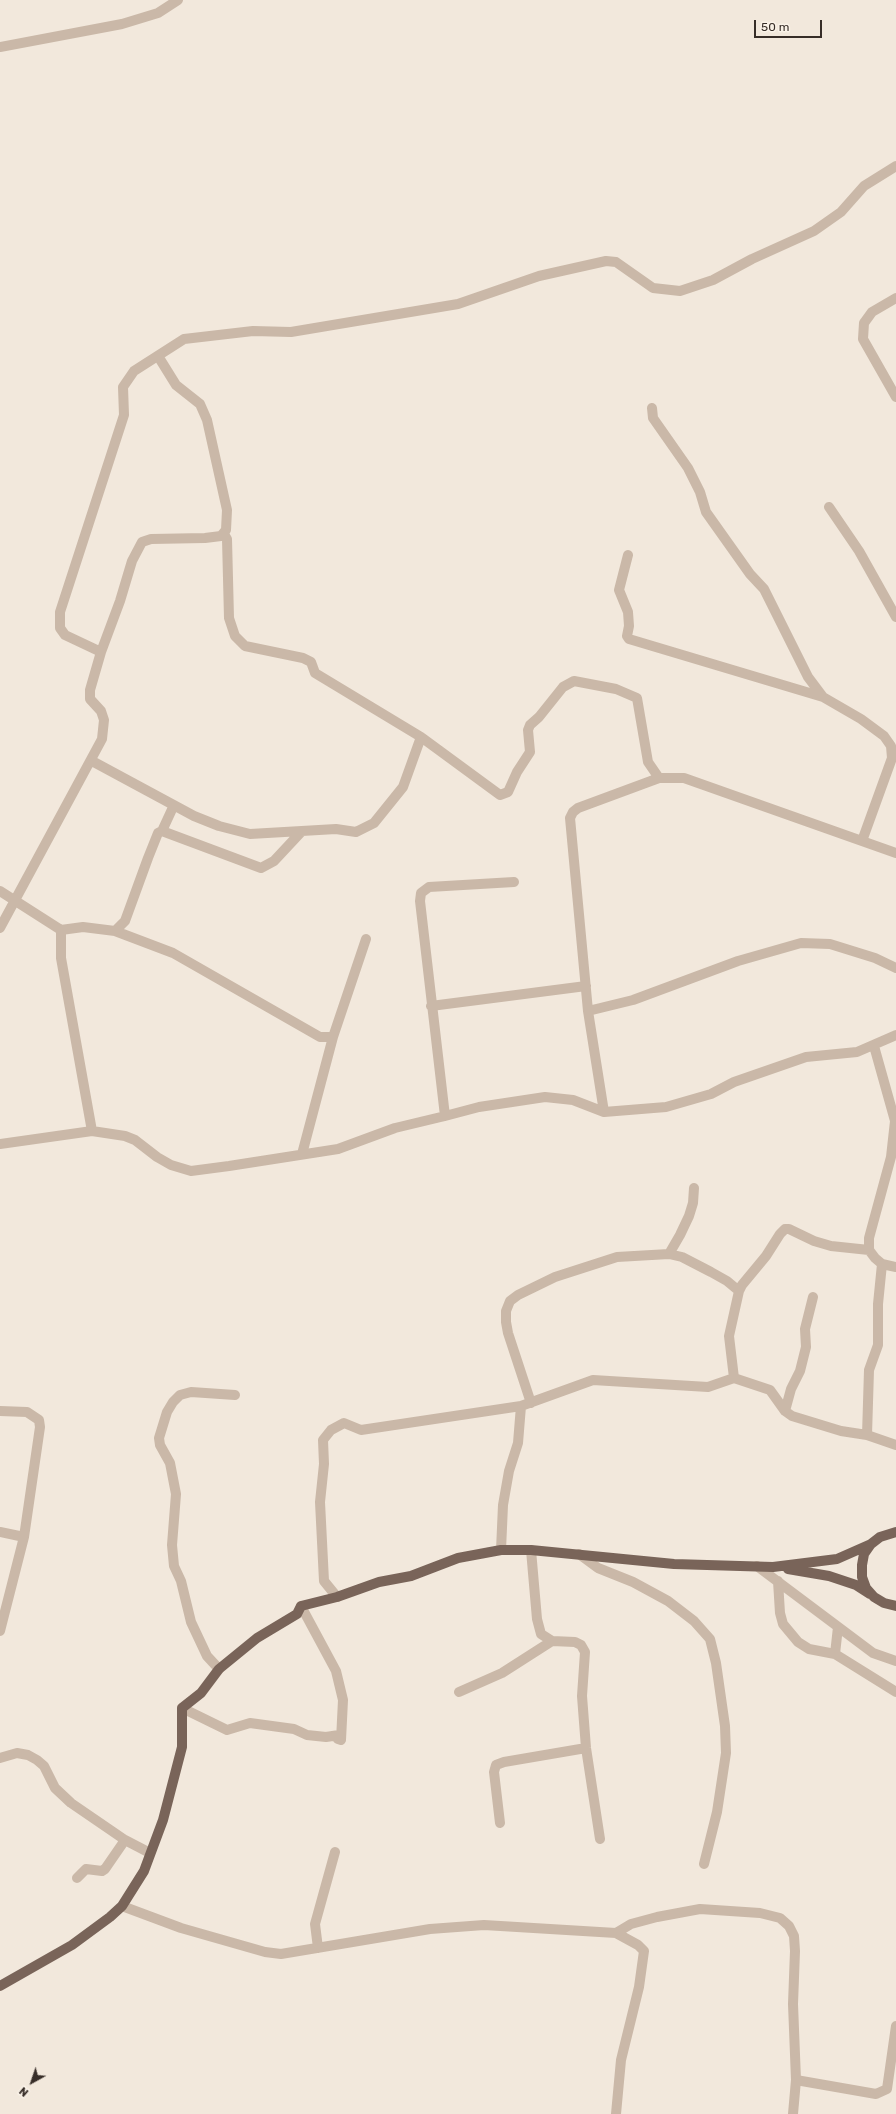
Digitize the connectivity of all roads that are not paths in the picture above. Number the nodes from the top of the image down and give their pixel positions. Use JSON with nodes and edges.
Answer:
{"nodes":[{"id":1,"x":178,"y":0,"type":"edge"},
{"id":2,"x":0,"y":47,"type":"edge"},
{"id":3,"x":896,"y":166,"type":"edge"},
{"id":4,"x":896,"y":298,"type":"edge"},
{"id":5,"x":158,"y":356,"type":"junction"},
{"id":6,"x":896,"y":397,"type":"edge"},
{"id":7,"x":652,"y":408,"type":"dead end"},
{"id":8,"x":829,"y":507,"type":"dead end"},
{"id":9,"x":224,"y":534,"type":"junction"},
{"id":10,"x":628,"y":555,"type":"dead end"},
{"id":11,"x":896,"y":617,"type":"edge"},
{"id":12,"x":101,"y":652,"type":"junction"},
{"id":13,"x":823,"y":697,"type":"junction"},
{"id":14,"x":420,"y":737,"type":"junction"},
{"id":15,"x":92,"y":761,"type":"junction"},
{"id":16,"x":659,"y":778,"type":"junction"},
{"id":17,"x":174,"y":805,"type":"junction"},
{"id":18,"x":162,"y":831,"type":"junction"},
{"id":19,"x":302,"y":831,"type":"junction"},
{"id":20,"x":862,"y":841,"type":"junction"},
{"id":21,"x":896,"y":853,"type":"edge"},
{"id":22,"x":514,"y":882,"type":"dead end"},
{"id":23,"x":0,"y":891,"type":"edge"},
{"id":24,"x":14,"y":901,"type":"junction"},
{"id":25,"x":0,"y":928,"type":"edge"},
{"id":26,"x":61,"y":930,"type":"junction"},
{"id":27,"x":115,"y":931,"type":"junction"},
{"id":28,"x":366,"y":939,"type":"dead end"},
{"id":29,"x":896,"y":968,"type":"edge"},
{"id":30,"x":586,"y":986,"type":"junction"},
{"id":31,"x":431,"y":1006,"type":"junction"},
{"id":32,"x":588,"y":1011,"type":"junction"},
{"id":33,"x":896,"y":1035,"type":"edge"},
{"id":34,"x":333,"y":1037,"type":"junction"},
{"id":35,"x":874,"y":1046,"type":"junction"},
{"id":36,"x":604,"y":1112,"type":"junction"},
{"id":37,"x":445,"y":1116,"type":"junction"},
{"id":38,"x":92,"y":1131,"type":"junction"},
{"id":39,"x":0,"y":1144,"type":"edge"},
{"id":40,"x":302,"y":1154,"type":"junction"},
{"id":41,"x":694,"y":1188,"type":"dead end"},
{"id":42,"x":869,"y":1250,"type":"junction"},
{"id":43,"x":669,"y":1254,"type":"junction"},
{"id":44,"x":882,"y":1264,"type":"junction"},
{"id":45,"x":896,"y":1267,"type":"edge"},
{"id":46,"x":739,"y":1292,"type":"junction"},
{"id":47,"x":813,"y":1297,"type":"dead end"},
{"id":48,"x":734,"y":1378,"type":"junction"},
{"id":49,"x":235,"y":1395,"type":"dead end"},
{"id":50,"x":532,"y":1403,"type":"junction"},
{"id":51,"x":520,"y":1406,"type":"junction"},
{"id":52,"x":0,"y":1411,"type":"edge"},
{"id":53,"x":785,"y":1411,"type":"junction"},
{"id":54,"x":867,"y":1435,"type":"junction"},
{"id":55,"x":896,"y":1445,"type":"edge"},
{"id":56,"x":0,"y":1532,"type":"edge"},
{"id":57,"x":896,"y":1532,"type":"edge"},
{"id":58,"x":24,"y":1537,"type":"junction"},
{"id":59,"x":871,"y":1544,"type":"junction"},
{"id":60,"x":501,"y":1550,"type":"junction"},
{"id":61,"x":531,"y":1550,"type":"junction"},
{"id":62,"x":579,"y":1554,"type":"junction"},
{"id":63,"x":757,"y":1566,"type":"junction"},
{"id":64,"x":773,"y":1567,"type":"junction"},
{"id":65,"x":778,"y":1581,"type":"junction"},
{"id":66,"x":874,"y":1596,"type":"junction"},
{"id":67,"x":337,"y":1597,"type":"junction"},
{"id":68,"x":301,"y":1606,"type":"junction"},
{"id":69,"x":896,"y":1606,"type":"edge"},
{"id":70,"x":838,"y":1627,"type":"junction"},
{"id":71,"x":0,"y":1631,"type":"edge"},
{"id":72,"x":552,"y":1641,"type":"junction"},
{"id":73,"x":835,"y":1654,"type":"junction"},
{"id":74,"x":896,"y":1660,"type":"edge"},
{"id":75,"x":220,"y":1670,"type":"junction"},
{"id":76,"x":459,"y":1692,"type":"dead end"},
{"id":77,"x":896,"y":1692,"type":"edge"},
{"id":78,"x":182,"y":1708,"type":"junction"},
{"id":79,"x":586,"y":1748,"type":"junction"},
{"id":80,"x":0,"y":1758,"type":"edge"},
{"id":81,"x":500,"y":1823,"type":"dead end"},
{"id":82,"x":600,"y":1839,"type":"dead end"},
{"id":83,"x":125,"y":1840,"type":"junction"},
{"id":84,"x":335,"y":1852,"type":"dead end"},
{"id":85,"x":150,"y":1853,"type":"junction"},
{"id":86,"x":704,"y":1864,"type":"dead end"},
{"id":87,"x":77,"y":1878,"type":"dead end"},
{"id":88,"x":122,"y":1906,"type":"junction"},
{"id":89,"x":616,"y":1933,"type":"junction"},
{"id":90,"x":318,"y":1948,"type":"junction"},
{"id":91,"x":0,"y":1986,"type":"edge"},
{"id":92,"x":896,"y":2026,"type":"edge"},
{"id":93,"x":796,"y":2080,"type":"junction"},
{"id":94,"x":616,"y":2112,"type":"edge"},
{"id":95,"x":626,"y":2114,"type":"edge"},
{"id":96,"x":793,"y":2114,"type":"edge"}],
"edges":[{"from":1,"to":2,"type":"street"},
{"from":3,"to":5,"type":"street"},
{"from":4,"to":6,"type":"street"},
{"from":5,"to":9,"type":"street"},
{"from":5,"to":12,"type":"street"},
{"from":7,"to":13,"type":"street"},
{"from":8,"to":11,"type":"street"},
{"from":9,"to":12,"type":"street"},
{"from":9,"to":14,"type":"street"},
{"from":10,"to":13,"type":"street"},
{"from":12,"to":15,"type":"street"},
{"from":13,"to":20,"type":"street"},
{"from":14,"to":16,"type":"street"},
{"from":14,"to":19,"type":"street"},
{"from":15,"to":17,"type":"street"},
{"from":15,"to":24,"type":"street"},
{"from":16,"to":20,"type":"street"},
{"from":16,"to":30,"type":"street"},
{"from":17,"to":18,"type":"street"},
{"from":17,"to":19,"type":"street"},
{"from":18,"to":19,"type":"street"},
{"from":18,"to":27,"type":"street"},
{"from":20,"to":21,"type":"street"},
{"from":22,"to":31,"type":"street"},
{"from":23,"to":24,"type":"street"},
{"from":24,"to":25,"type":"street"},
{"from":24,"to":26,"type":"street"},
{"from":26,"to":27,"type":"street"},
{"from":26,"to":38,"type":"street"},
{"from":27,"to":34,"type":"street"},
{"from":28,"to":34,"type":"street"},
{"from":29,"to":32,"type":"street"},
{"from":30,"to":31,"type":"street"},
{"from":30,"to":32,"type":"street"},
{"from":31,"to":37,"type":"street"},
{"from":32,"to":36,"type":"street"},
{"from":33,"to":35,"type":"street"},
{"from":34,"to":40,"type":"street"},
{"from":35,"to":36,"type":"street"},
{"from":35,"to":42,"type":"street"},
{"from":36,"to":37,"type":"street"},
{"from":37,"to":40,"type":"street"},
{"from":38,"to":39,"type":"street"},
{"from":38,"to":40,"type":"street"},
{"from":41,"to":43,"type":"street"},
{"from":42,"to":44,"type":"street"},
{"from":42,"to":46,"type":"street"},
{"from":43,"to":46,"type":"street"},
{"from":43,"to":50,"type":"street"},
{"from":44,"to":45,"type":"street"},
{"from":44,"to":54,"type":"street"},
{"from":46,"to":48,"type":"street"},
{"from":47,"to":53,"type":"street"},
{"from":48,"to":50,"type":"street"},
{"from":48,"to":53,"type":"street"},
{"from":49,"to":75,"type":"street"},
{"from":50,"to":51,"type":"street"},
{"from":51,"to":60,"type":"street"},
{"from":51,"to":67,"type":"street"},
{"from":52,"to":58,"type":"street"},
{"from":53,"to":54,"type":"street"},
{"from":54,"to":55,"type":"street"},
{"from":56,"to":58,"type":"street"},
{"from":57,"to":59,"type":"main road"},
{"from":58,"to":71,"type":"street"},
{"from":59,"to":64,"type":"main road"},
{"from":59,"to":66,"type":"main road"},
{"from":60,"to":61,"type":"main road"},
{"from":60,"to":67,"type":"main road"},
{"from":61,"to":62,"type":"main road"},
{"from":61,"to":72,"type":"street"},
{"from":62,"to":63,"type":"main road"},
{"from":62,"to":86,"type":"street"},
{"from":63,"to":64,"type":"main road"},
{"from":63,"to":65,"type":"street"},
{"from":64,"to":66,"type":"main road"},
{"from":65,"to":70,"type":"street"},
{"from":65,"to":73,"type":"street"},
{"from":66,"to":69,"type":"main road"},
{"from":67,"to":68,"type":"main road"},
{"from":68,"to":75,"type":"main road"},
{"from":68,"to":78,"type":"street"},
{"from":70,"to":73,"type":"street"},
{"from":70,"to":74,"type":"street"},
{"from":72,"to":76,"type":"street"},
{"from":72,"to":79,"type":"street"},
{"from":73,"to":77,"type":"street"},
{"from":75,"to":78,"type":"main road"},
{"from":78,"to":85,"type":"main road"},
{"from":79,"to":81,"type":"street"},
{"from":79,"to":82,"type":"street"},
{"from":80,"to":83,"type":"street"},
{"from":83,"to":85,"type":"street"},
{"from":83,"to":87,"type":"street"},
{"from":84,"to":90,"type":"street"},
{"from":85,"to":88,"type":"main road"},
{"from":88,"to":90,"type":"street"},
{"from":88,"to":91,"type":"main road"},
{"from":89,"to":90,"type":"street"},
{"from":89,"to":93,"type":"street"},
{"from":89,"to":94,"type":"street"},
{"from":92,"to":93,"type":"street"},
{"from":93,"to":96,"type":"street"},
{"from":94,"to":95,"type":"street"}]}
